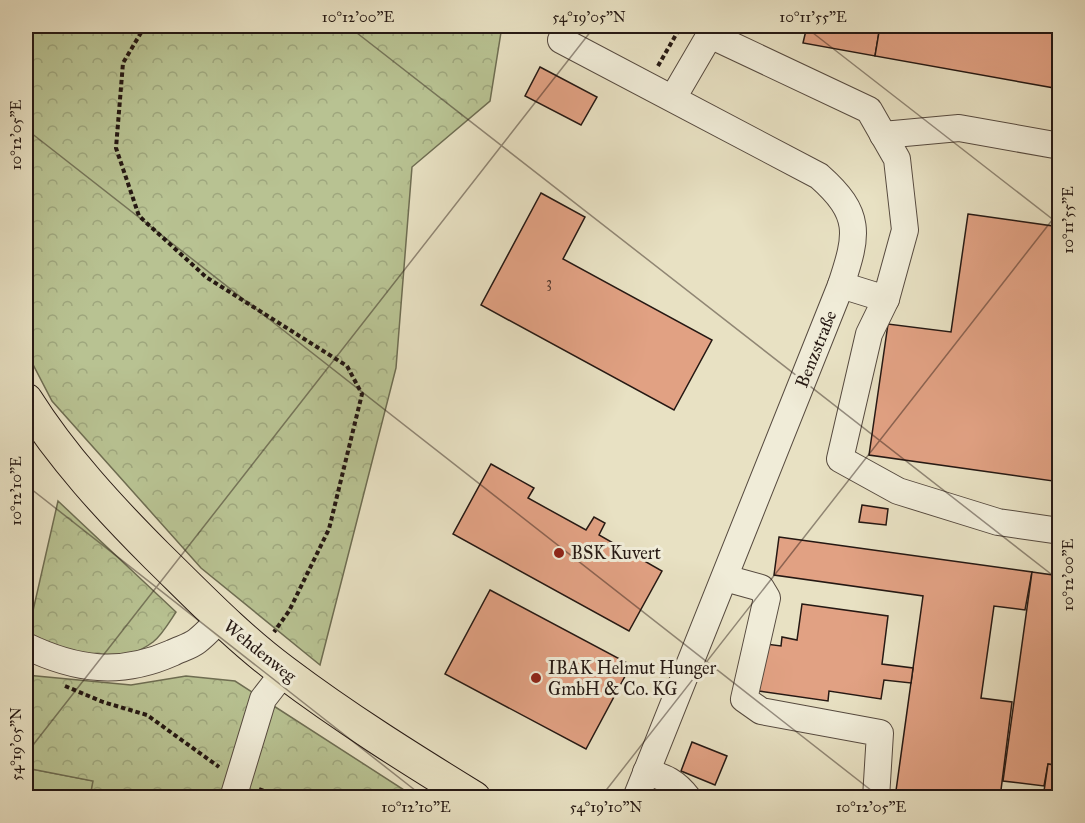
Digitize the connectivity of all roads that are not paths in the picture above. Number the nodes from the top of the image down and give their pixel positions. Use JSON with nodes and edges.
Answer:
{"nodes":[{"id":1,"x":713,"y":30,"type":"edge"},
{"id":2,"x":561,"y":40,"type":"dead end"},
{"id":3,"x":673,"y":98,"type":"junction"},
{"id":4,"x":883,"y":135,"type":"junction"},
{"id":5,"x":1059,"y":146,"type":"edge"},
{"id":6,"x":841,"y":285,"type":"junction"},
{"id":7,"x":886,"y":299,"type":"junction"},
{"id":8,"x":26,"y":400,"type":"edge"},
{"id":9,"x":1059,"y":531,"type":"edge"},
{"id":10,"x":724,"y":578,"type":"junction"},
{"id":11,"x":221,"y":618,"type":"junction"},
{"id":12,"x":26,"y":646,"type":"edge"},
{"id":13,"x":272,"y":662,"type":"junction"},
{"id":14,"x":646,"y":772,"type":"junction"},
{"id":15,"x":235,"y":789,"type":"edge"},
{"id":16,"x":474,"y":798,"type":"edge"},
{"id":17,"x":636,"y":798,"type":"edge"},
{"id":18,"x":688,"y":798,"type":"edge"},
{"id":19,"x":876,"y":798,"type":"edge"}],
"edges":[{"from":1,"to":3,"type":"street"},
{"from":1,"to":4,"type":"street"},
{"from":2,"to":3,"type":"street","name":"Benzstraße"},
{"from":3,"to":6,"type":"street","name":"Benzstraße"},
{"from":4,"to":5,"type":"street"},
{"from":4,"to":7,"type":"street"},
{"from":6,"to":7,"type":"street"},
{"from":6,"to":10,"type":"street","name":"Benzstraße"},
{"from":7,"to":9,"type":"street"},
{"from":8,"to":11,"type":"main road","name":"Wehdenweg"},
{"from":10,"to":14,"type":"street","name":"Benzstraße"},
{"from":10,"to":19,"type":"street"},
{"from":11,"to":12,"type":"street"},
{"from":11,"to":13,"type":"main road","name":"Wehdenweg"},
{"from":13,"to":15,"type":"street"},
{"from":13,"to":16,"type":"main road","name":"Wehdenweg"},
{"from":14,"to":17,"type":"street","name":"Benzstraße"},
{"from":14,"to":18,"type":"street"}]}
